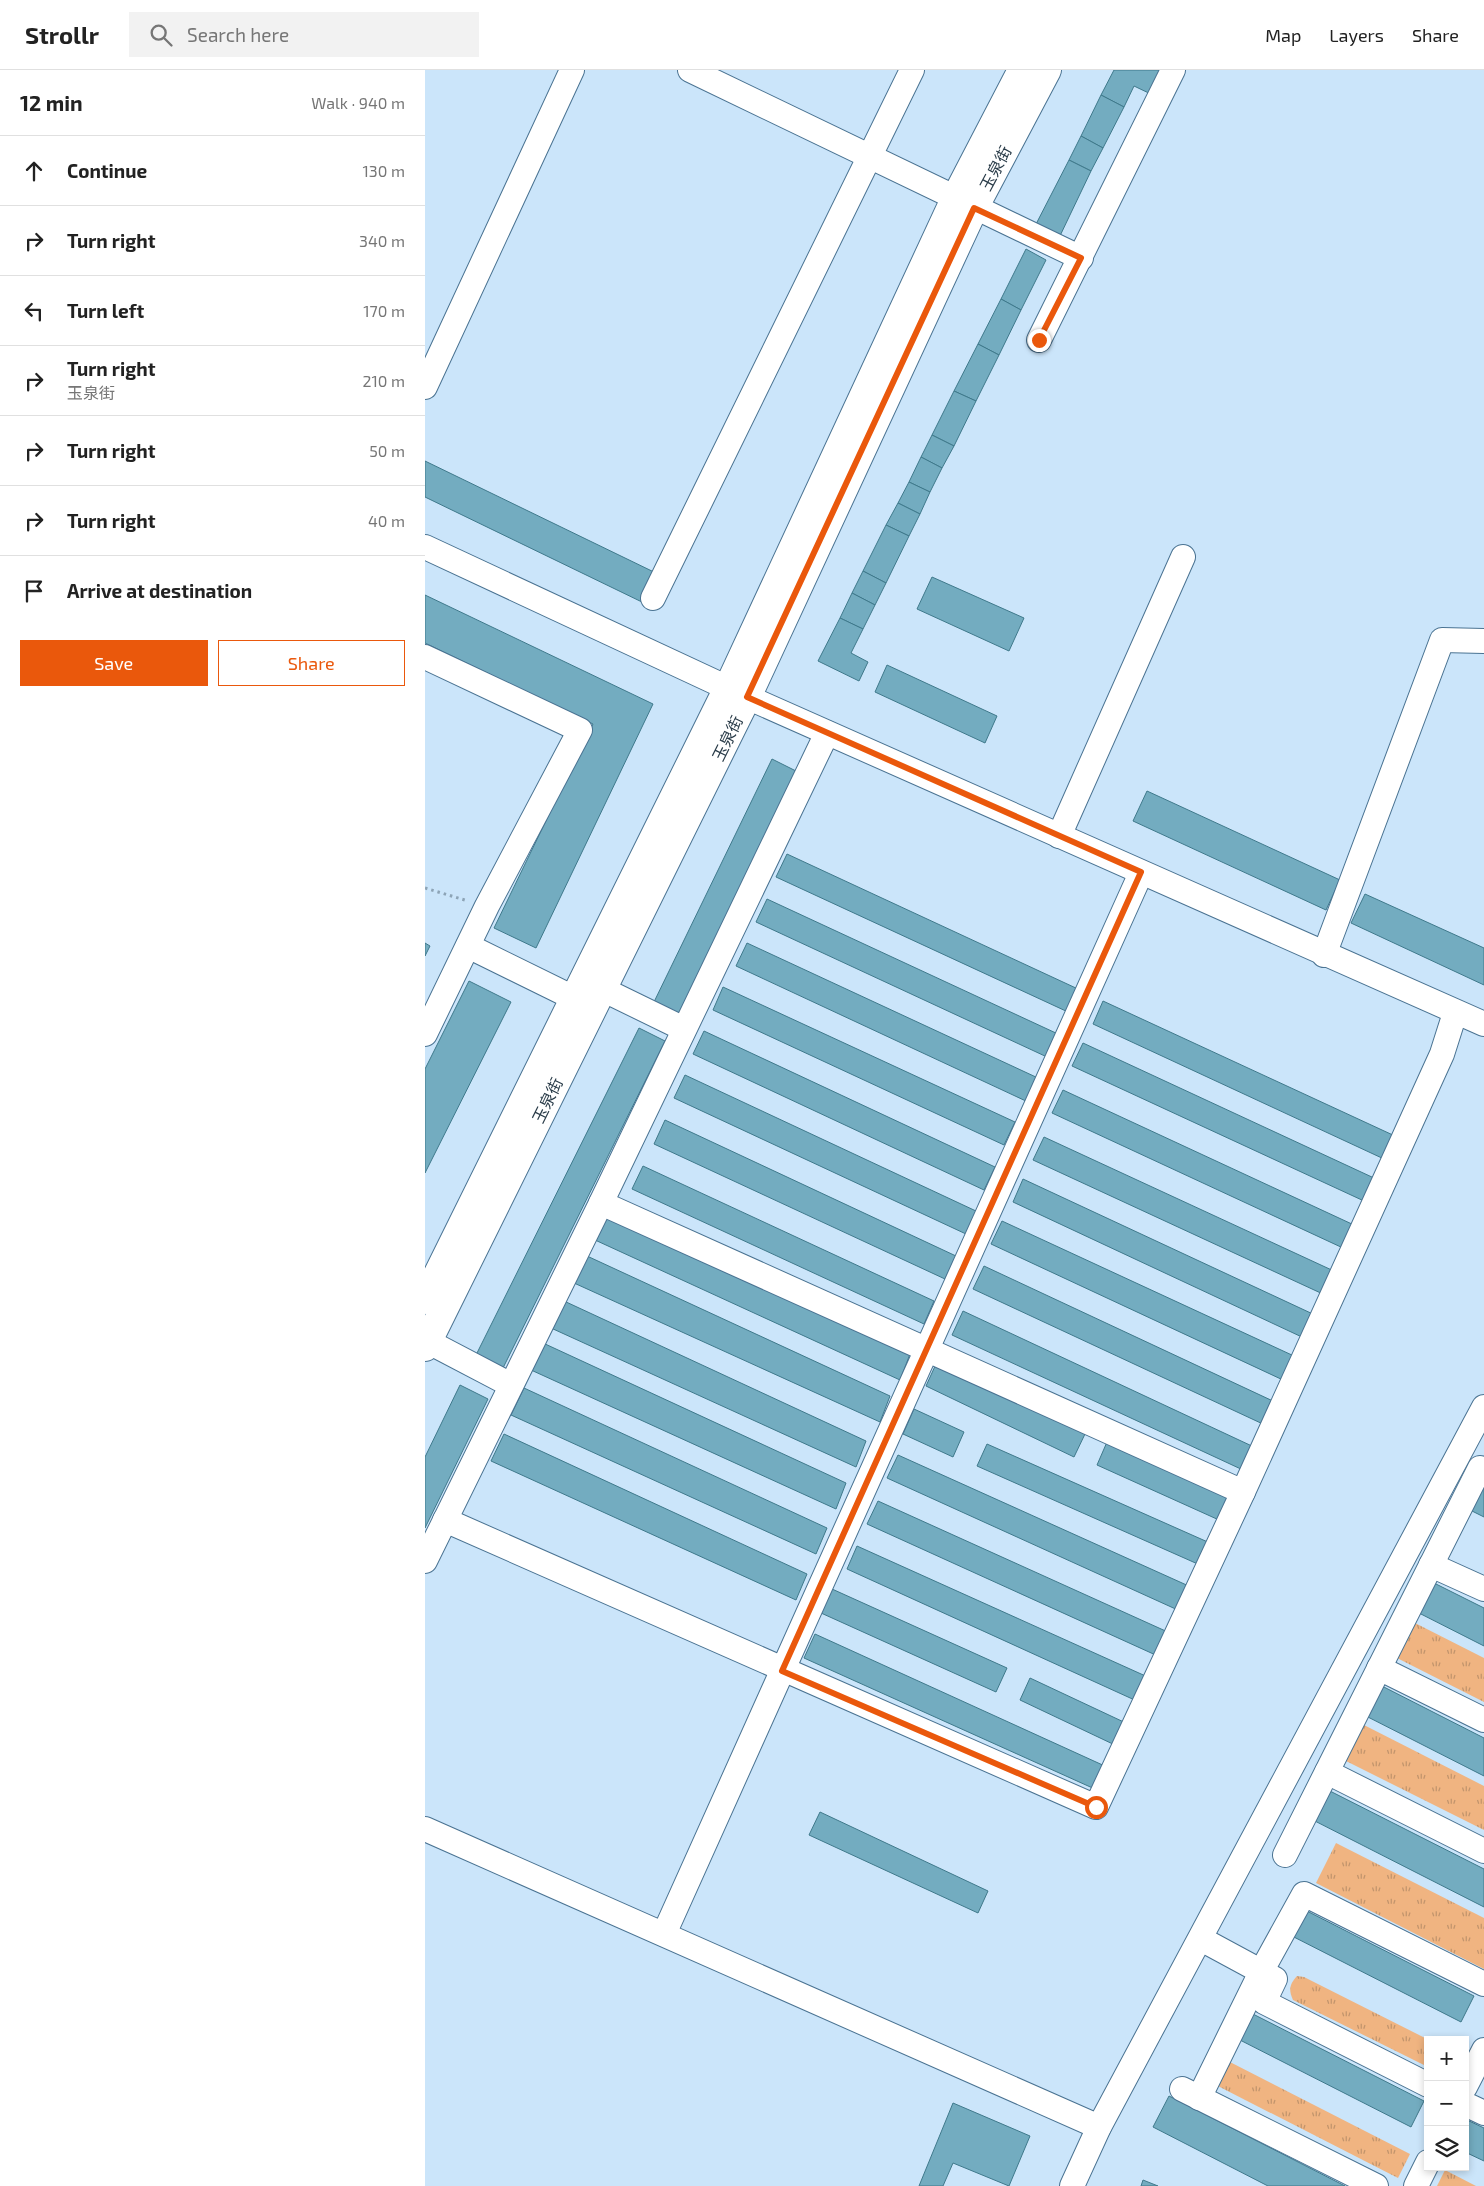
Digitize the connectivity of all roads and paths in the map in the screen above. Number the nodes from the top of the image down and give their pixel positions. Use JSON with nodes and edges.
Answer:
{"nodes":[{"id":1,"x":572,"y":70,"type":"edge"},
{"id":2,"x":690,"y":70,"type":"edge"},
{"id":3,"x":912,"y":70,"type":"edge"},
{"id":4,"x":1022,"y":70,"type":"edge"},
{"id":5,"x":1047,"y":70,"type":"edge"},
{"id":6,"x":1173,"y":70,"type":"edge"},
{"id":7,"x":870,"y":158,"type":"junction"},
{"id":8,"x":965,"y":204,"type":"junction"},
{"id":9,"x":1081,"y":258,"type":"junction"},
{"id":10,"x":1039,"y":340,"type":"dead end"},
{"id":11,"x":425,"y":386,"type":"edge"},
{"id":12,"x":425,"y":547,"type":"edge"},
{"id":13,"x":1183,"y":557,"type":"dead end"},
{"id":14,"x":653,"y":598,"type":"dead end"},
{"id":15,"x":1484,"y":641,"type":"edge"},
{"id":16,"x":425,"y":657,"type":"edge"},
{"id":17,"x":738,"y":692,"type":"junction"},
{"id":18,"x":827,"y":733,"type":"junction"},
{"id":19,"x":1059,"y":836,"type":"junction"},
{"id":20,"x":1141,"y":872,"type":"junction"},
{"id":21,"x":425,"y":888,"type":"edge"},
{"id":22,"x":487,"y":906,"type":"junction"},
{"id":23,"x":468,"y":946,"type":"junction"},
{"id":24,"x":1324,"y":954,"type":"junction"},
{"id":25,"x":590,"y":998,"type":"junction"},
{"id":26,"x":1455,"y":1013,"type":"junction"},
{"id":27,"x":1484,"y":1024,"type":"edge"},
{"id":28,"x":684,"y":1029,"type":"junction"},
{"id":29,"x":425,"y":1034,"type":"edge"},
{"id":30,"x":601,"y":1203,"type":"junction"},
{"id":31,"x":425,"y":1300,"type":"edge"},
{"id":32,"x":426,"y":1343,"type":"edge"},
{"id":33,"x":926,"y":1351,"type":"junction"},
{"id":34,"x":511,"y":1385,"type":"junction"},
{"id":35,"x":1484,"y":1406,"type":"edge"},
{"id":36,"x":1484,"y":1470,"type":"edge"},
{"id":37,"x":1243,"y":1492,"type":"junction"},
{"id":38,"x":445,"y":1520,"type":"junction"},
{"id":39,"x":425,"y":1561,"type":"edge"},
{"id":40,"x":1431,"y":1565,"type":"junction"},
{"id":41,"x":1484,"y":1589,"type":"edge"},
{"id":42,"x":1379,"y":1668,"type":"junction"},
{"id":43,"x":782,"y":1671,"type":"junction"},
{"id":44,"x":1484,"y":1720,"type":"edge"},
{"id":45,"x":1327,"y":1772,"type":"junction"},
{"id":46,"x":425,"y":1829,"type":"edge"},
{"id":47,"x":1484,"y":1851,"type":"edge"},
{"id":48,"x":1285,"y":1855,"type":"dead end"},
{"id":49,"x":664,"y":1934,"type":"junction"},
{"id":50,"x":1201,"y":1939,"type":"junction"},
{"id":51,"x":1261,"y":1972,"type":"junction"},
{"id":52,"x":1484,"y":1984,"type":"edge"},
{"id":53,"x":1484,"y":2050,"type":"edge"},
{"id":54,"x":1468,"y":2081,"type":"edge"},
{"id":55,"x":1424,"y":2083,"type":"edge"},
{"id":56,"x":1469,"y":2106,"type":"edge"},
{"id":57,"x":1484,"y":2113,"type":"edge"},
{"id":58,"x":1099,"y":2127,"type":"junction"},
{"id":59,"x":1424,"y":2170,"type":"edge"},
{"id":60,"x":1071,"y":2186,"type":"edge"},
{"id":61,"x":1376,"y":2186,"type":"edge"},
{"id":62,"x":1416,"y":2186,"type":"edge"}],
"edges":[{"from":1,"to":11,"type":"street"},
{"from":2,"to":7,"type":"street"},
{"from":3,"to":7,"type":"street"},
{"from":4,"to":8,"type":"main road","name":"玉泉街"},
{"from":5,"to":8,"type":"main road","name":"玉泉街"},
{"from":6,"to":9,"type":"street"},
{"from":7,"to":8,"type":"street"},
{"from":7,"to":14,"type":"street"},
{"from":8,"to":9,"type":"street"},
{"from":8,"to":17,"type":"main road","name":"玉泉街"},
{"from":9,"to":10,"type":"street"},
{"from":12,"to":17,"type":"street"},
{"from":13,"to":19,"type":"street"},
{"from":15,"to":24,"type":"street"},
{"from":16,"to":22,"type":"street"},
{"from":17,"to":18,"type":"street"},
{"from":17,"to":25,"type":"main road","name":"玉泉街"},
{"from":18,"to":19,"type":"street"},
{"from":18,"to":28,"type":"street"},
{"from":19,"to":20,"type":"street"},
{"from":20,"to":24,"type":"street"},
{"from":20,"to":33,"type":"street"},
{"from":21,"to":22,"type":"path"},
{"from":22,"to":23,"type":"street"},
{"from":23,"to":25,"type":"street"},
{"from":23,"to":29,"type":"street"},
{"from":24,"to":26,"type":"street"},
{"from":25,"to":28,"type":"street"},
{"from":25,"to":31,"type":"main road","name":"玉泉街"},
{"from":25,"to":32,"type":"main road","name":"玉泉街"},
{"from":26,"to":27,"type":"street"},
{"from":26,"to":37,"type":"street"},
{"from":28,"to":30,"type":"street"},
{"from":30,"to":33,"type":"street"},
{"from":30,"to":34,"type":"street"},
{"from":32,"to":34,"type":"street"},
{"from":33,"to":37,"type":"street"},
{"from":33,"to":43,"type":"street"},
{"from":34,"to":38,"type":"street"},
{"from":35,"to":50,"type":"street"},
{"from":36,"to":40,"type":"street"},
{"from":37,"to":43,"type":"street"},
{"from":38,"to":39,"type":"street"},
{"from":38,"to":43,"type":"street"},
{"from":40,"to":41,"type":"street"},
{"from":40,"to":42,"type":"street"},
{"from":42,"to":44,"type":"street"},
{"from":42,"to":45,"type":"street"},
{"from":43,"to":49,"type":"street"},
{"from":45,"to":47,"type":"street"},
{"from":45,"to":48,"type":"street"},
{"from":46,"to":49,"type":"street"},
{"from":49,"to":58,"type":"street"},
{"from":50,"to":51,"type":"street"},
{"from":50,"to":58,"type":"street"},
{"from":51,"to":52,"type":"street"},
{"from":51,"to":55,"type":"street"},
{"from":51,"to":61,"type":"street"},
{"from":53,"to":54,"type":"street"},
{"from":56,"to":57,"type":"street"},
{"from":58,"to":60,"type":"street"},
{"from":59,"to":62,"type":"street"}]}
